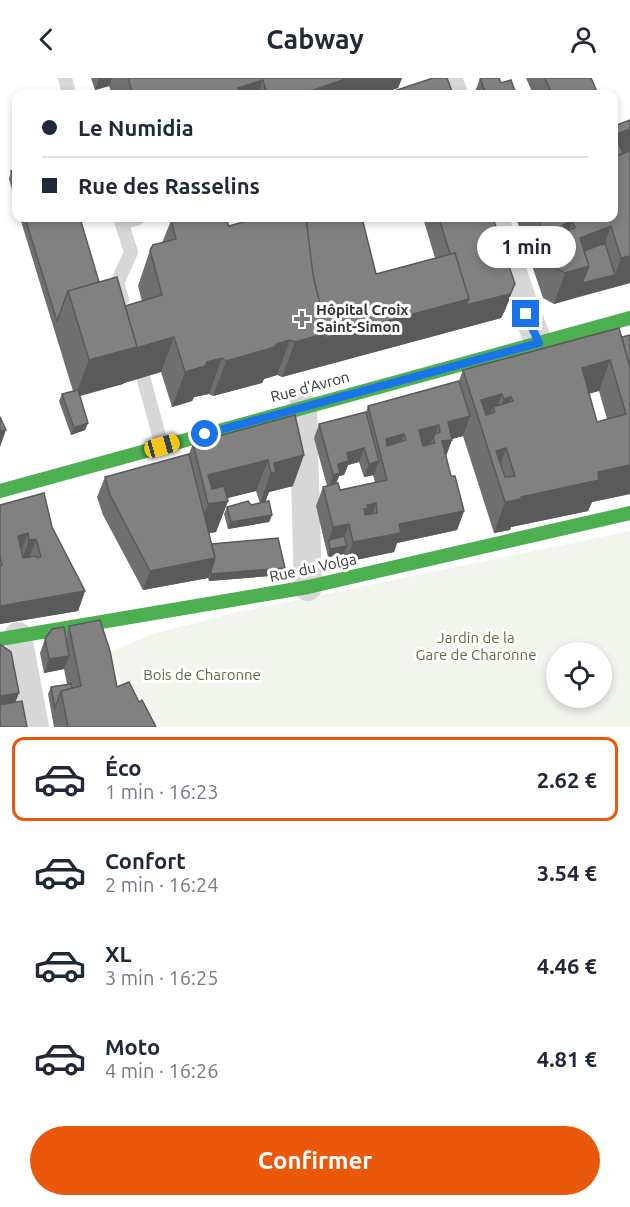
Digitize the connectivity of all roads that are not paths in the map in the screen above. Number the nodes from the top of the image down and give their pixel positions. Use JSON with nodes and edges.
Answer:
{"nodes":[{"id":1,"x":122,"y":222,"type":"edge"},
{"id":2,"x":496,"y":222,"type":"edge"},
{"id":3,"x":126,"y":315,"type":"edge"},
{"id":4,"x":630,"y":318,"type":"edge"},
{"id":5,"x":539,"y":343,"type":"junction"},
{"id":6,"x":143,"y":377,"type":"edge"},
{"id":7,"x":303,"y":406,"type":"junction"},
{"id":8,"x":162,"y":446,"type":"junction"},
{"id":9,"x":0,"y":491,"type":"edge"},
{"id":10,"x":630,"y":513,"type":"edge"},
{"id":11,"x":308,"y":587,"type":"junction"},
{"id":12,"x":9,"y":638,"type":"edge"},
{"id":13,"x":35,"y":727,"type":"edge"}],
"edges":[{"from":1,"to":3,"type":"lane"},
{"from":2,"to":5,"type":"street"},
{"from":4,"to":5,"type":"street","name":"Rue d'Avron"},
{"from":5,"to":7,"type":"street","name":"Rue d'Avron"},
{"from":6,"to":8,"type":"lane"},
{"from":7,"to":8,"type":"street","name":"Rue d'Avron"},
{"from":7,"to":11,"type":"street"},
{"from":8,"to":9,"type":"street","name":"Rue d'Avron"},
{"from":10,"to":11,"type":"street","name":"Rue du Volga"},
{"from":11,"to":12,"type":"street","name":"Rue du Volga"},
{"from":12,"to":13,"type":"street"}]}
